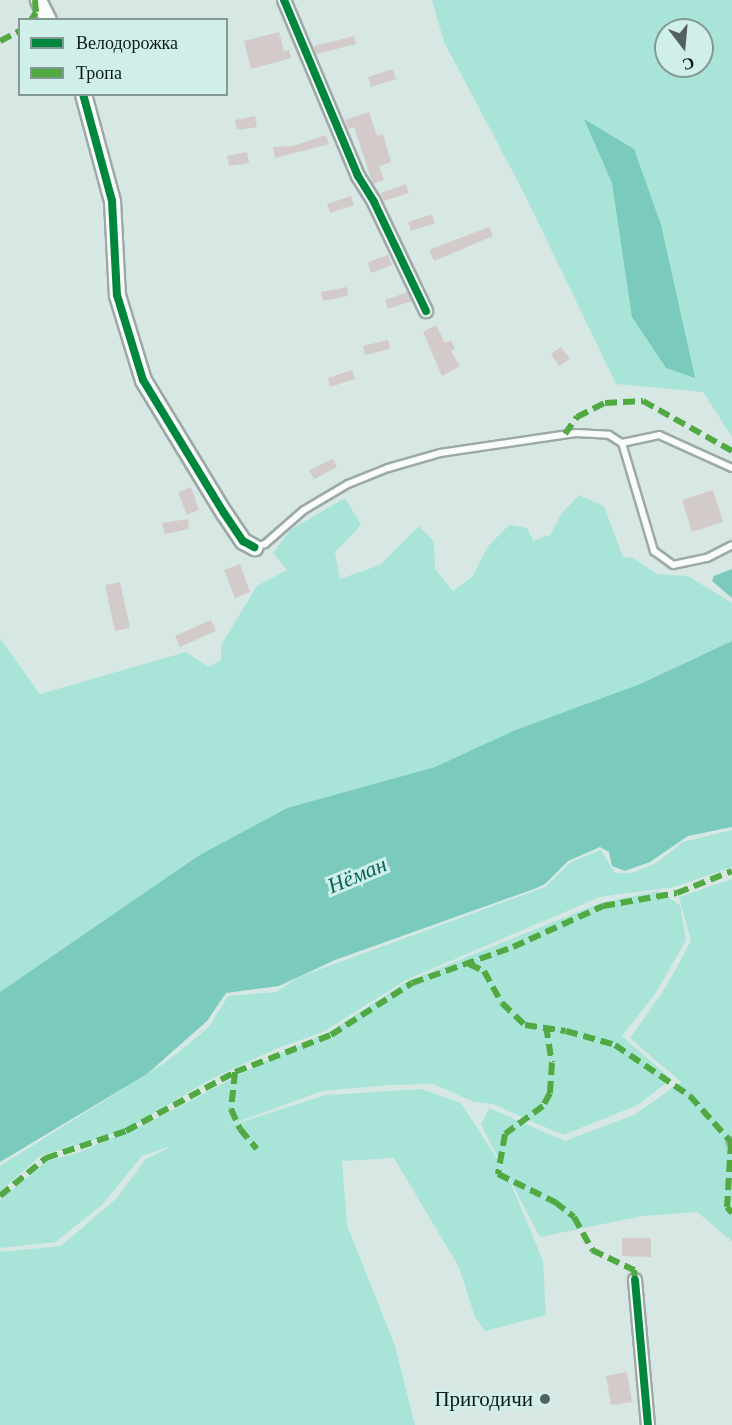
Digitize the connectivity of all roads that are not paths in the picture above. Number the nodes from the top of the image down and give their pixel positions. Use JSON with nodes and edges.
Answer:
{"nodes":[{"id":1,"x":38,"y":0,"type":"edge"},
{"id":2,"x":284,"y":0,"type":"edge"},
{"id":3,"x":47,"y":18,"type":"edge"},
{"id":4,"x":84,"y":96,"type":"edge"},
{"id":5,"x":426,"y":311,"type":"dead end"},
{"id":6,"x":622,"y":443,"type":"junction"},
{"id":7,"x":732,"y":468,"type":"edge"},
{"id":8,"x":732,"y":545,"type":"edge"},
{"id":9,"x":254,"y":547,"type":"joint"},
{"id":10,"x":635,"y":1280,"type":"dead end"},
{"id":11,"x":648,"y":1425,"type":"edge"}],
"edges":[{"from":1,"to":3,"type":"street"},
{"from":2,"to":5,"type":"street"},
{"from":4,"to":9,"type":"street"},
{"from":6,"to":7,"type":"lane"},
{"from":6,"to":8,"type":"lane"},
{"from":6,"to":9,"type":"lane"},
{"from":10,"to":11,"type":"street"}]}
